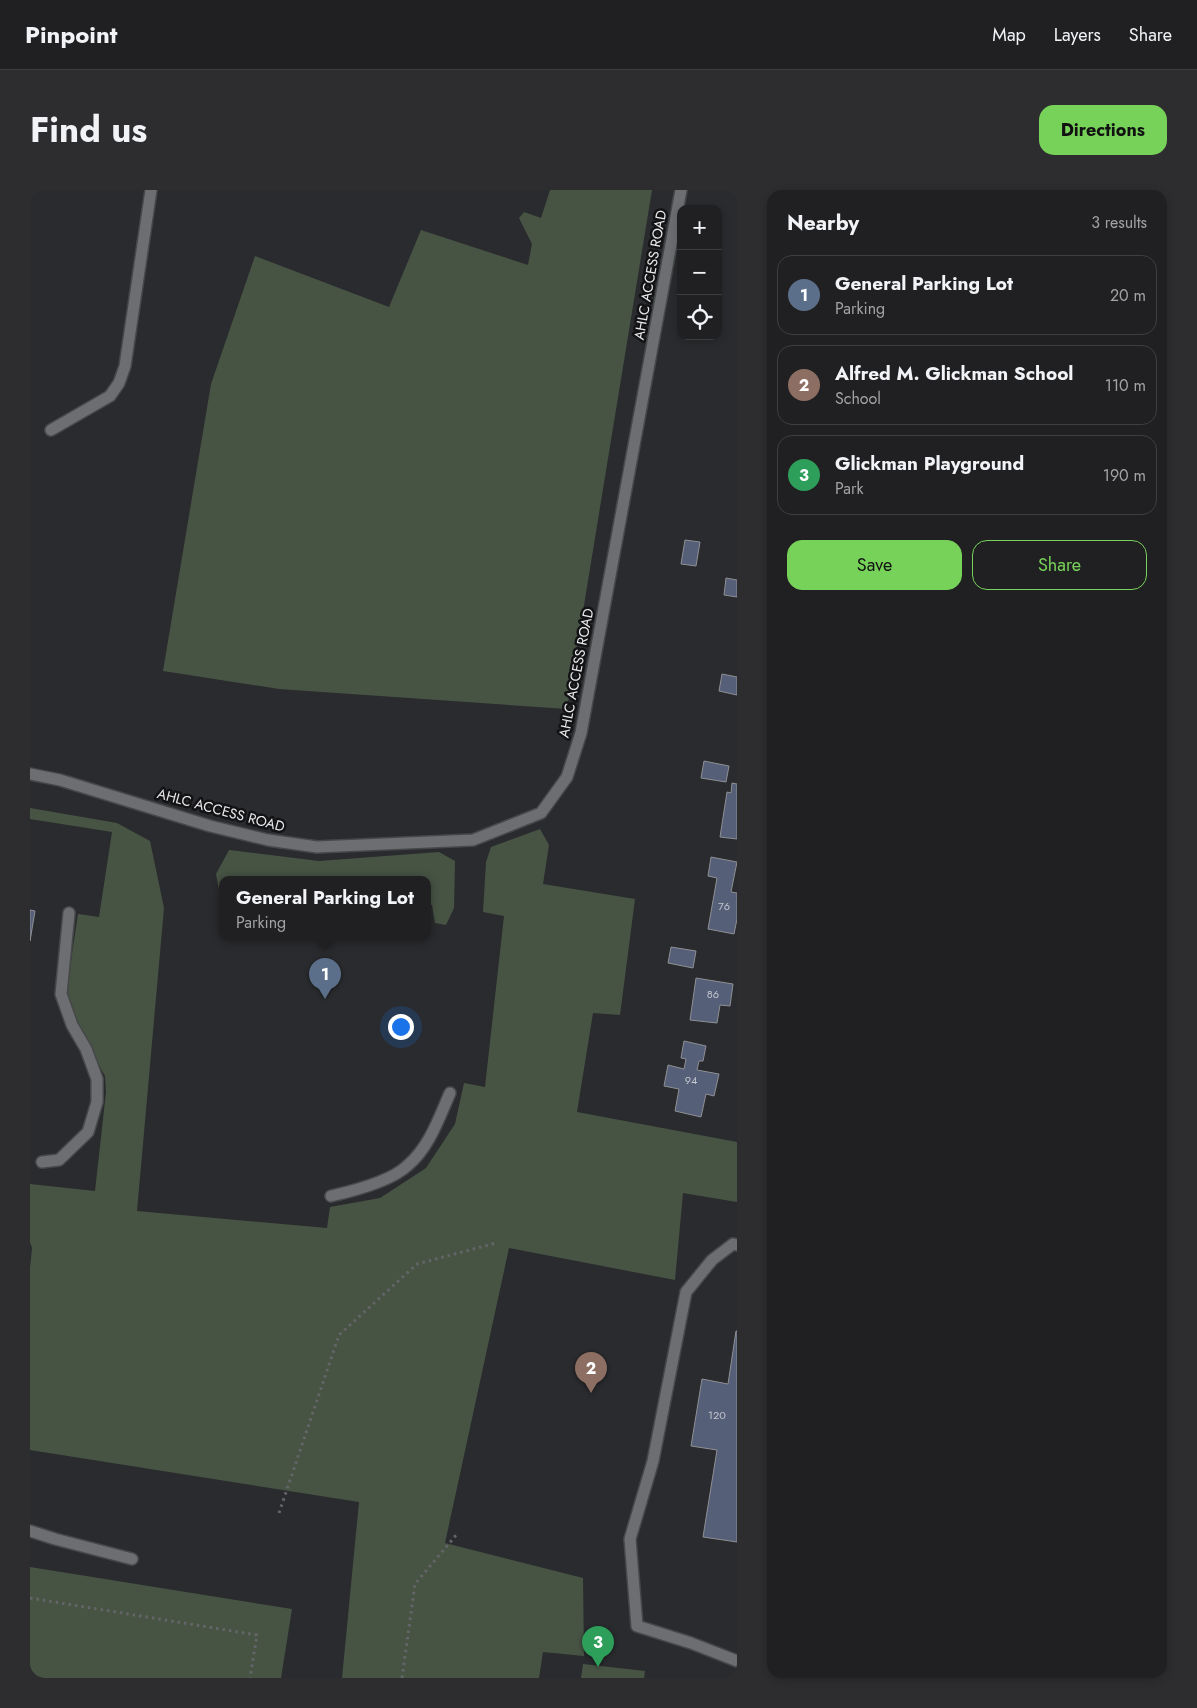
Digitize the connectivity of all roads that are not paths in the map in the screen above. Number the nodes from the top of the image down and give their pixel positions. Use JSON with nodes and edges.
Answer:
{"nodes":[{"id":1,"x":151,"y":190,"type":"edge"},
{"id":2,"x":680,"y":190,"type":"edge"},
{"id":3,"x":51,"y":430,"type":"dead end"},
{"id":4,"x":30,"y":774,"type":"edge"},
{"id":5,"x":69,"y":913,"type":"dead end"},
{"id":6,"x":450,"y":1093,"type":"dead end"},
{"id":7,"x":42,"y":1162,"type":"dead end"},
{"id":8,"x":331,"y":1196,"type":"dead end"},
{"id":9,"x":737,"y":1245,"type":"edge"},
{"id":10,"x":30,"y":1531,"type":"edge"},
{"id":11,"x":132,"y":1559,"type":"dead end"},
{"id":12,"x":737,"y":1661,"type":"edge"}],
"edges":[{"from":1,"to":3,"type":"lane"},
{"from":2,"to":4,"type":"lane","name":"AHLC ACCESS ROAD"},
{"from":5,"to":7,"type":"lane"},
{"from":6,"to":8,"type":"lane"},
{"from":9,"to":12,"type":"lane"},
{"from":10,"to":11,"type":"lane"}]}
